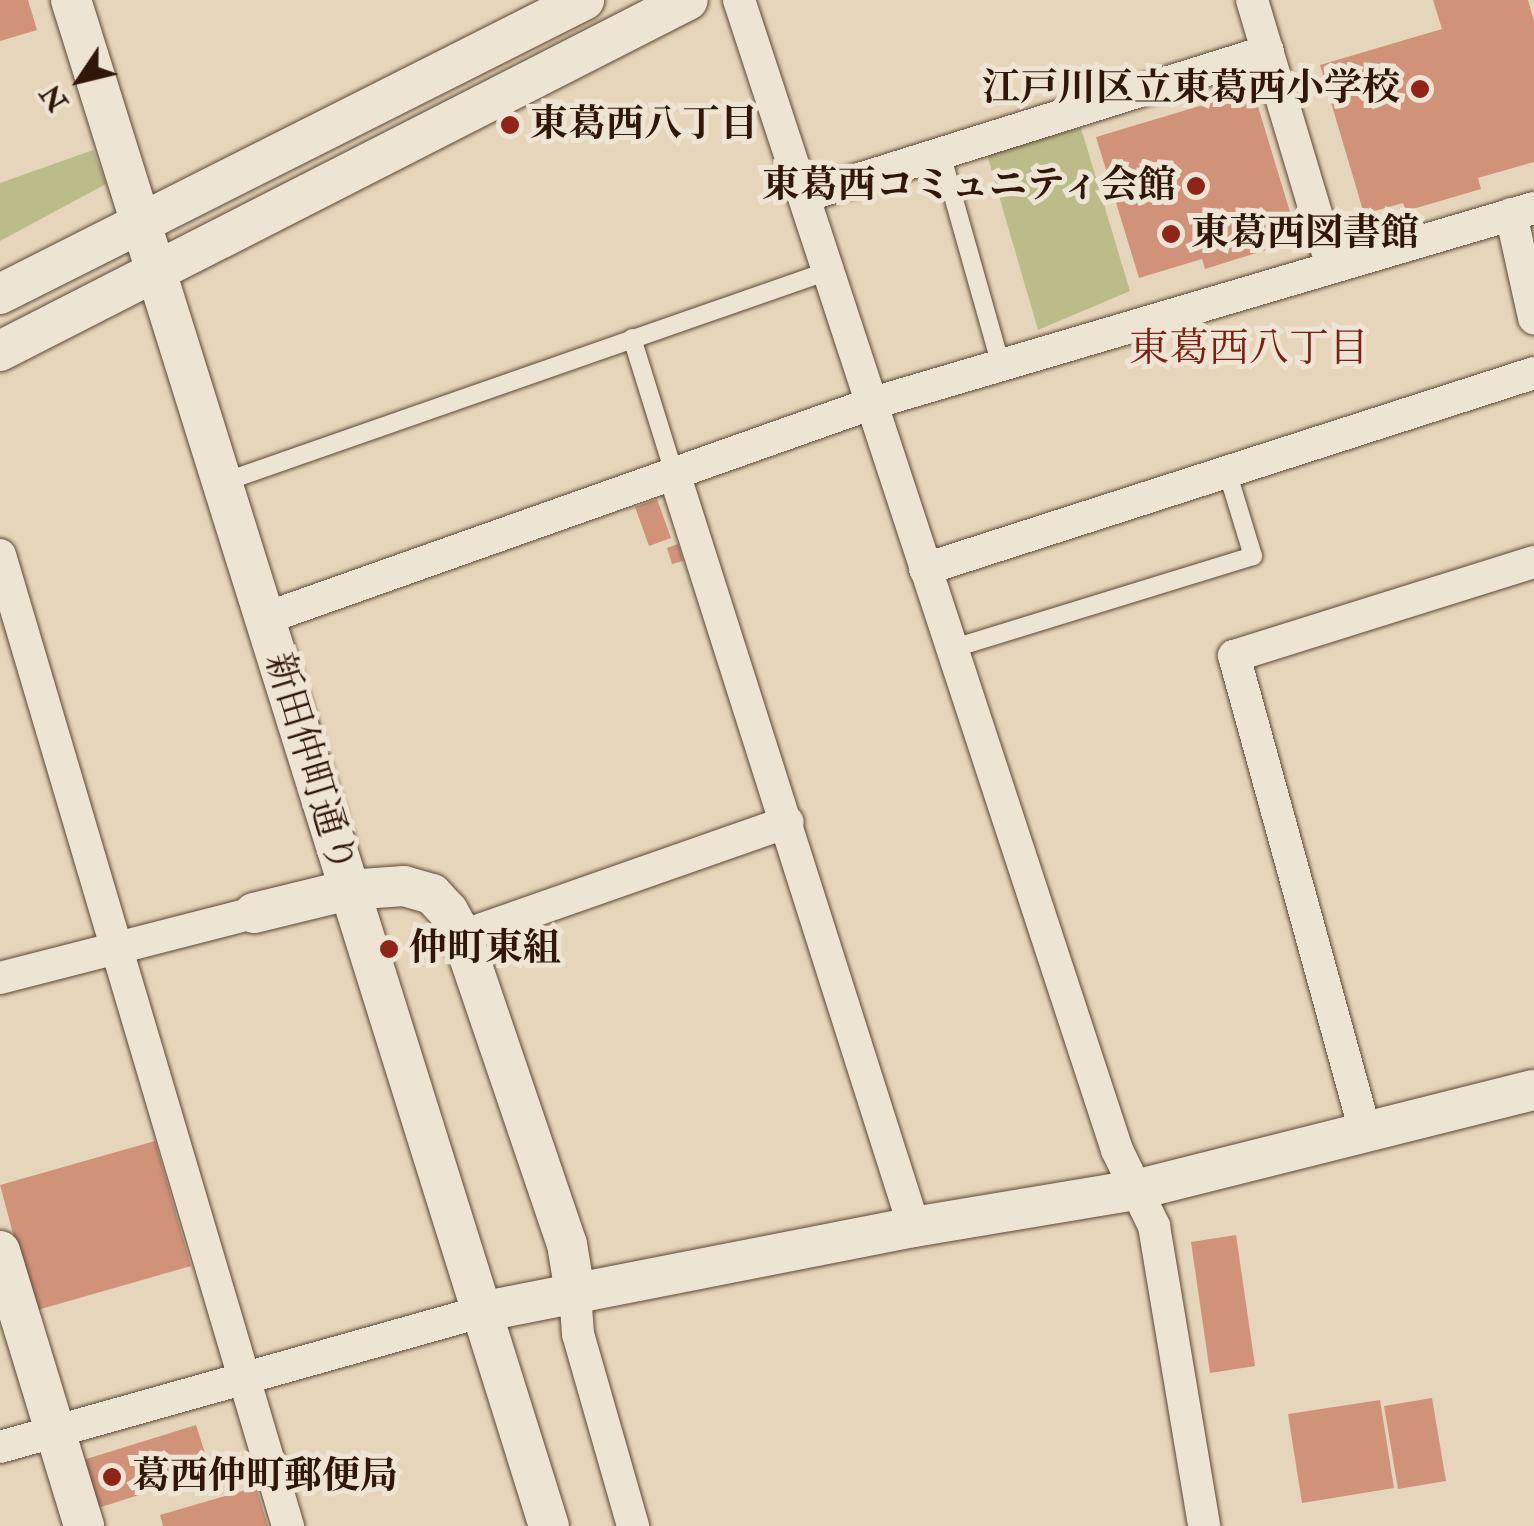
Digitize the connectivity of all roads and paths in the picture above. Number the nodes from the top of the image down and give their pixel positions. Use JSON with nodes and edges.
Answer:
{"nodes":[{"id":1,"x":71,"y":0,"type":"edge"},
{"id":2,"x":584,"y":0,"type":"edge"},
{"id":3,"x":688,"y":0,"type":"edge"},
{"id":4,"x":739,"y":0,"type":"edge"},
{"id":5,"x":1252,"y":0,"type":"edge"},
{"id":6,"x":1268,"y":51,"type":"junction"},
{"id":7,"x":940,"y":150,"type":"junction"},
{"id":8,"x":805,"y":196,"type":"junction"},
{"id":9,"x":1523,"y":211,"type":"edge"},
{"id":10,"x":144,"y":222,"type":"junction"},
{"id":11,"x":1332,"y":267,"type":"junction"},
{"id":12,"x":828,"y":270,"type":"junction"},
{"id":13,"x":160,"y":271,"type":"junction"},
{"id":14,"x":0,"y":294,"type":"edge"},
{"id":15,"x":1534,"y":318,"type":"edge"},
{"id":16,"x":632,"y":338,"type":"junction"},
{"id":17,"x":0,"y":351,"type":"edge"},
{"id":18,"x":1001,"y":365,"type":"junction"},
{"id":19,"x":1534,"y":373,"type":"edge"},
{"id":20,"x":872,"y":403,"type":"junction"},
{"id":21,"x":1227,"y":471,"type":"junction"},
{"id":22,"x":674,"y":474,"type":"junction"},
{"id":23,"x":224,"y":482,"type":"junction"},
{"id":24,"x":0,"y":556,"type":"edge"},
{"id":25,"x":1534,"y":562,"type":"edge"},
{"id":26,"x":925,"y":569,"type":"junction"},
{"id":27,"x":266,"y":618,"type":"junction"},
{"id":28,"x":951,"y":649,"type":"junction"},
{"id":29,"x":788,"y":822,"type":"junction"},
{"id":30,"x":348,"y":890,"type":"junction"},
{"id":31,"x":254,"y":914,"type":"joint"},
{"id":32,"x":462,"y":936,"type":"junction"},
{"id":33,"x":116,"y":949,"type":"junction"},
{"id":34,"x":0,"y":978,"type":"edge"},
{"id":35,"x":1534,"y":1090,"type":"edge"},
{"id":36,"x":1364,"y":1130,"type":"junction"},
{"id":37,"x":1135,"y":1190,"type":"junction"},
{"id":38,"x":914,"y":1227,"type":"junction"},
{"id":39,"x":0,"y":1251,"type":"edge"},
{"id":40,"x":575,"y":1293,"type":"junction"},
{"id":41,"x":480,"y":1312,"type":"junction"},
{"id":42,"x":244,"y":1379,"type":"junction"},
{"id":43,"x":56,"y":1432,"type":"junction"},
{"id":44,"x":0,"y":1447,"type":"edge"},
{"id":45,"x":84,"y":1526,"type":"edge"},
{"id":46,"x":288,"y":1526,"type":"edge"},
{"id":47,"x":549,"y":1526,"type":"edge"},
{"id":48,"x":633,"y":1526,"type":"edge"},
{"id":49,"x":1204,"y":1526,"type":"edge"}],
"edges":[{"from":1,"to":10,"type":"street","name":"新田仲町通り"},
{"from":2,"to":10,"type":"street"},
{"from":3,"to":13,"type":"street"},
{"from":4,"to":8,"type":"street"},
{"from":5,"to":6,"type":"street"},
{"from":6,"to":7,"type":"street"},
{"from":6,"to":11,"type":"street"},
{"from":7,"to":8,"type":"street"},
{"from":7,"to":18,"type":"lane"},
{"from":8,"to":12,"type":"street"},
{"from":9,"to":11,"type":"street"},
{"from":9,"to":15,"type":"street"},
{"from":10,"to":13,"type":"street","name":"新田仲町通り"},
{"from":10,"to":14,"type":"street"},
{"from":11,"to":18,"type":"street"},
{"from":12,"to":16,"type":"lane"},
{"from":12,"to":20,"type":"street"},
{"from":13,"to":17,"type":"street"},
{"from":13,"to":23,"type":"street","name":"新田仲町通り"},
{"from":16,"to":22,"type":"lane"},
{"from":16,"to":23,"type":"lane"},
{"from":18,"to":20,"type":"street"},
{"from":19,"to":21,"type":"street"},
{"from":20,"to":22,"type":"street"},
{"from":20,"to":26,"type":"street"},
{"from":21,"to":26,"type":"street"},
{"from":21,"to":28,"type":"lane"},
{"from":22,"to":27,"type":"street"},
{"from":22,"to":29,"type":"street"},
{"from":23,"to":27,"type":"street","name":"新田仲町通り"},
{"from":24,"to":33,"type":"street"},
{"from":25,"to":36,"type":"street"},
{"from":26,"to":28,"type":"street"},
{"from":27,"to":30,"type":"street","name":"新田仲町通り"},
{"from":28,"to":37,"type":"street"},
{"from":29,"to":32,"type":"street"},
{"from":29,"to":38,"type":"street"},
{"from":30,"to":31,"type":"street"},
{"from":30,"to":32,"type":"street"},
{"from":30,"to":41,"type":"street","name":"新田仲町通り"},
{"from":31,"to":33,"type":"street"},
{"from":32,"to":40,"type":"street"},
{"from":33,"to":34,"type":"street"},
{"from":33,"to":42,"type":"street"},
{"from":35,"to":36,"type":"street"},
{"from":36,"to":37,"type":"street"},
{"from":37,"to":38,"type":"street"},
{"from":37,"to":49,"type":"street"},
{"from":38,"to":40,"type":"street"},
{"from":39,"to":43,"type":"street"},
{"from":40,"to":41,"type":"street"},
{"from":40,"to":48,"type":"street"},
{"from":41,"to":42,"type":"street"},
{"from":41,"to":47,"type":"street","name":"新田仲町通り"},
{"from":42,"to":43,"type":"street"},
{"from":42,"to":46,"type":"street"},
{"from":43,"to":44,"type":"street"},
{"from":43,"to":45,"type":"street"}]}
